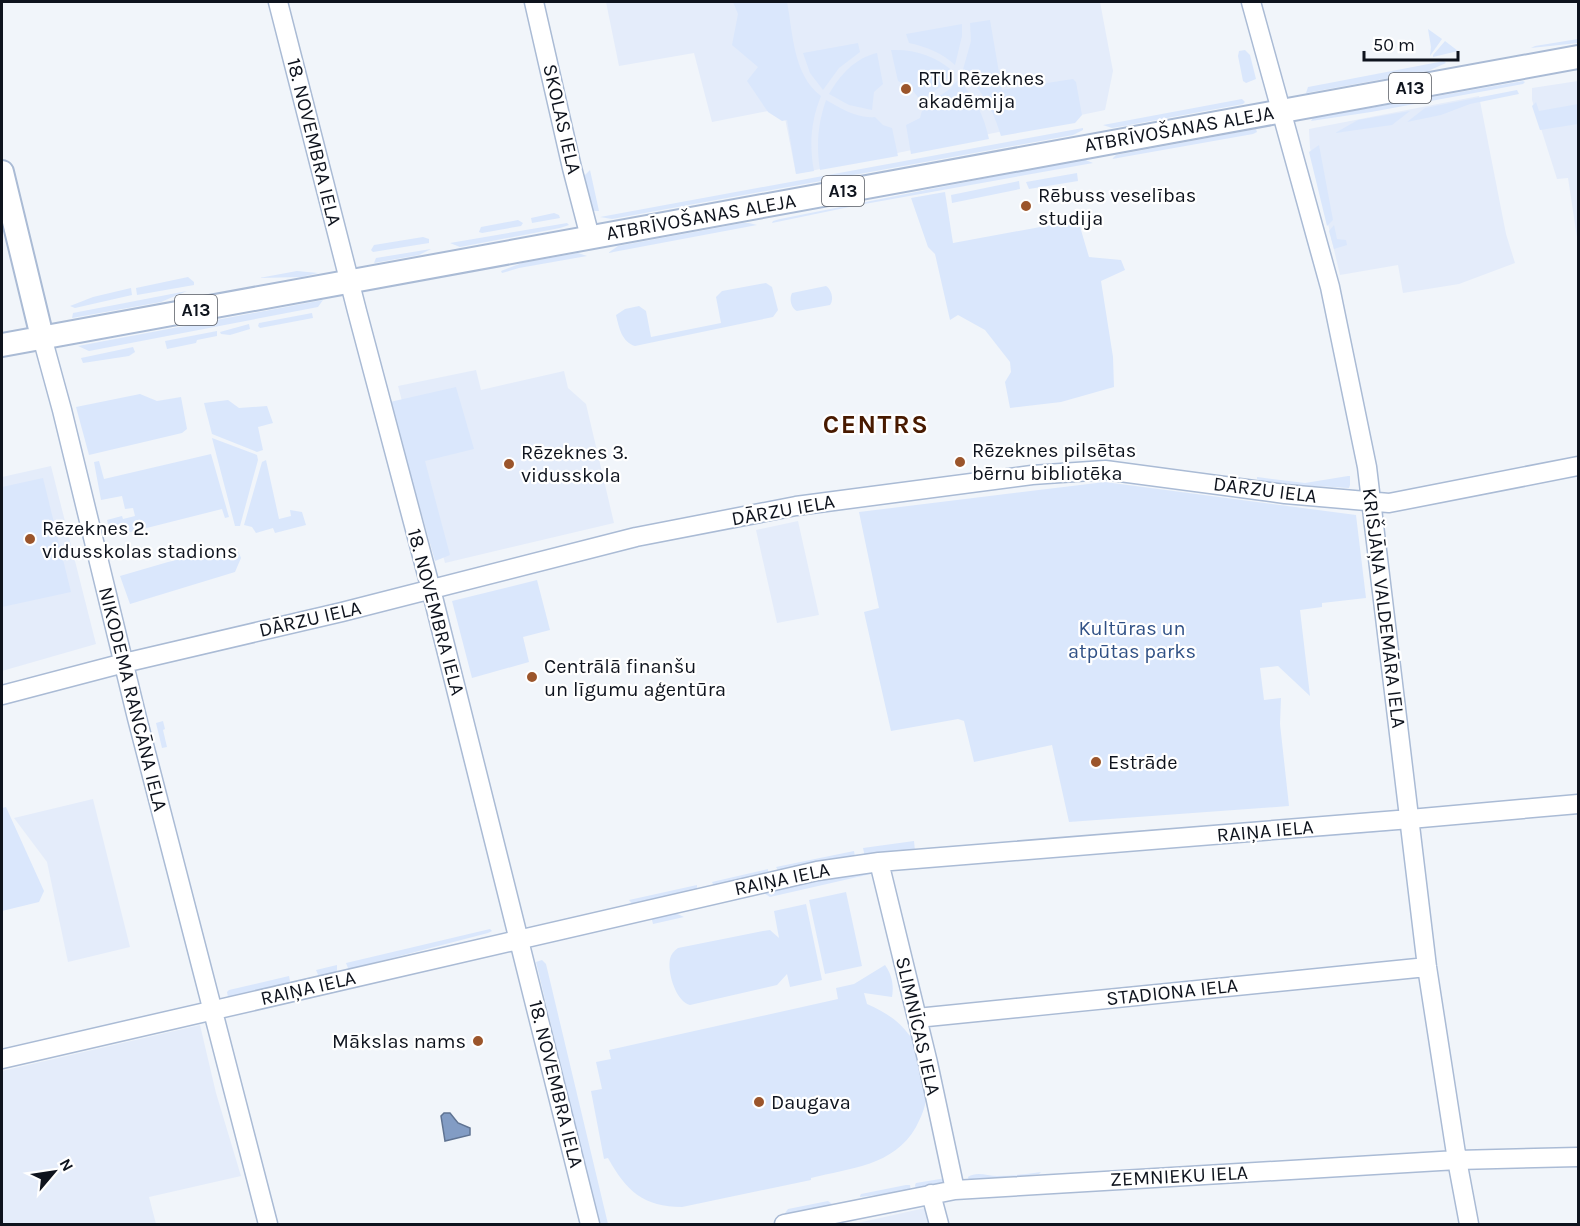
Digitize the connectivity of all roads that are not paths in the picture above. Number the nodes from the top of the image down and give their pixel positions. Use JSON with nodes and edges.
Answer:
{"nodes":[{"id":1,"x":278,"y":2,"type":"edge"},
{"id":2,"x":534,"y":2,"type":"edge"},
{"id":3,"x":1251,"y":2,"type":"edge"},
{"id":4,"x":1578,"y":57,"type":"edge"},
{"id":5,"x":1281,"y":111,"type":"junction"},
{"id":6,"x":2,"y":172,"type":"edge"},
{"id":7,"x":590,"y":237,"type":"junction"},
{"id":8,"x":350,"y":282,"type":"junction"},
{"id":9,"x":42,"y":337,"type":"junction"},
{"id":10,"x":2,"y":345,"type":"edge"},
{"id":11,"x":1578,"y":466,"type":"edge"},
{"id":12,"x":1371,"y":502,"type":"junction"},
{"id":13,"x":431,"y":589,"type":"junction"},
{"id":14,"x":123,"y":663,"type":"junction"},
{"id":15,"x":2,"y":694,"type":"edge"},
{"id":16,"x":1578,"y":804,"type":"edge"},
{"id":17,"x":1410,"y":819,"type":"junction"},
{"id":18,"x":879,"y":862,"type":"junction"},
{"id":19,"x":520,"y":939,"type":"junction"},
{"id":20,"x":1427,"y":967,"type":"junction"},
{"id":21,"x":212,"y":1011,"type":"junction"},
{"id":22,"x":916,"y":1018,"type":"junction"},
{"id":23,"x":2,"y":1059,"type":"edge"},
{"id":24,"x":1578,"y":1157,"type":"edge"},
{"id":25,"x":1457,"y":1160,"type":"junction"},
{"id":26,"x":956,"y":1190,"type":"junction"},
{"id":27,"x":931,"y":1194,"type":"junction"},
{"id":28,"x":268,"y":1224,"type":"edge"},
{"id":29,"x":590,"y":1224,"type":"edge"},
{"id":30,"x":784,"y":1224,"type":"edge"},
{"id":31,"x":939,"y":1224,"type":"edge"},
{"id":32,"x":1469,"y":1224,"type":"edge"}],
"edges":[{"from":1,"to":8,"type":"street","name":"18. NOVEMBRA IELA"},
{"from":2,"to":7,"type":"street","name":"SKOLAS IELA"},
{"from":3,"to":5,"type":"street","name":"KRIŠJĀŅA VALDEMĀRA IELA"},
{"from":4,"to":5,"type":"main road","name":"ATBRĪVOŠANAS ALEJA","number":"A13"},
{"from":5,"to":7,"type":"main road","name":"ATBRĪVOŠANAS ALEJA","number":"A13"},
{"from":5,"to":12,"type":"street","name":"KRIŠJĀŅA VALDEMĀRA IELA"},
{"from":6,"to":9,"type":"main road","name":"NIKODEMA RANCĀNA IELA"},
{"from":7,"to":8,"type":"main road","name":"ATBRĪVOŠANAS ALEJA","number":"A13"},
{"from":8,"to":9,"type":"main road","name":"ATBRĪVOŠANAS ALEJA","number":"A13"},
{"from":8,"to":13,"type":"street","name":"18. NOVEMBRA IELA"},
{"from":9,"to":10,"type":"main road","name":"ATBRĪVOŠANAS ALEJA","number":"A13"},
{"from":9,"to":14,"type":"street","name":"NIKODEMA RANCĀNA IELA"},
{"from":11,"to":12,"type":"street","name":"DĀRZU IELA"},
{"from":12,"to":13,"type":"street","name":"DĀRZU IELA"},
{"from":12,"to":17,"type":"street","name":"KRIŠJĀŅA VALDEMĀRA IELA"},
{"from":13,"to":14,"type":"street","name":"DĀRZU IELA"},
{"from":13,"to":19,"type":"street","name":"18. NOVEMBRA IELA"},
{"from":14,"to":15,"type":"street","name":"DĀRZU IELA"},
{"from":14,"to":21,"type":"street","name":"NIKODEMA RANCĀNA IELA"},
{"from":16,"to":17,"type":"street","name":"RAIŅA IELA"},
{"from":17,"to":18,"type":"street","name":"RAIŅA IELA"},
{"from":17,"to":20,"type":"street","name":"KRIŠJĀŅA VALDEMĀRA IELA"},
{"from":18,"to":19,"type":"street","name":"RAIŅA IELA"},
{"from":18,"to":22,"type":"street","name":"SLIMNĪCAS IELA"},
{"from":19,"to":21,"type":"street","name":"RAIŅA IELA"},
{"from":19,"to":29,"type":"street","name":"18. NOVEMBRA IELA"},
{"from":20,"to":22,"type":"street","name":"STADIONA IELA"},
{"from":20,"to":25,"type":"street","name":"KRIŠJĀŅA VALDEMĀRA IELA"},
{"from":21,"to":23,"type":"street","name":"RAIŅA IELA"},
{"from":21,"to":28,"type":"street","name":"NIKODEMA RANCĀNA IELA"},
{"from":22,"to":26,"type":"street","name":"SLIMNĪCAS IELA"},
{"from":24,"to":25,"type":"street","name":"ZEMNIEKU IELA"},
{"from":25,"to":26,"type":"street","name":"ZEMNIEKU IELA"},
{"from":25,"to":32,"type":"street","name":"KRIŠJĀŅA VALDEMĀRA IELA"},
{"from":26,"to":27,"type":"street","name":"ZEMNIEKU IELA"},
{"from":27,"to":30,"type":"street","name":"ZEMNIEKU IELA"},
{"from":27,"to":31,"type":"street"}]}
